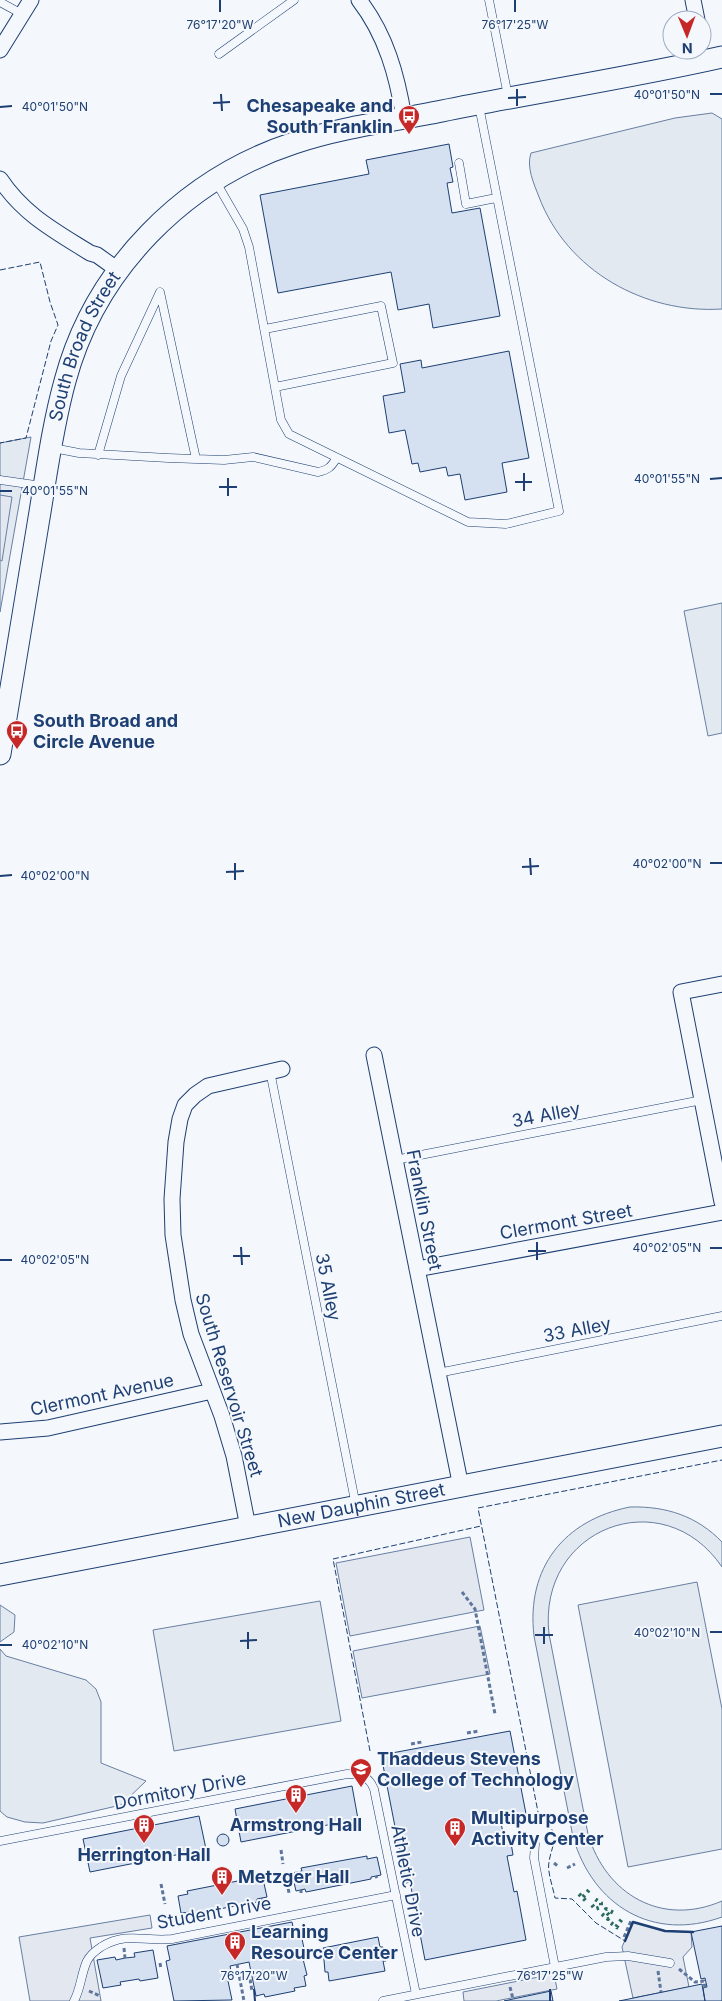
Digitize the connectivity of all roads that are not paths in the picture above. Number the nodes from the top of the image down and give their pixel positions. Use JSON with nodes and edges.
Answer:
{"nodes":[{"id":1,"x":31,"y":0,"type":"edge"},
{"id":2,"x":294,"y":0,"type":"edge"},
{"id":3,"x":359,"y":0,"type":"edge"},
{"id":4,"x":489,"y":0,"type":"edge"},
{"id":5,"x":0,"y":2,"type":"edge"},
{"id":6,"x":22,"y":14,"type":"junction"},
{"id":7,"x":0,"y":50,"type":"edge"},
{"id":8,"x":219,"y":54,"type":"dead end"},
{"id":9,"x":687,"y":60,"type":"edge"},
{"id":10,"x":509,"y":99,"type":"junction"},
{"id":11,"x":479,"y":104,"type":"junction"},
{"id":12,"x":404,"y":118,"type":"junction"},
{"id":13,"x":459,"y":163,"type":"dead end"},
{"id":14,"x":0,"y":179,"type":"edge"},
{"id":15,"x":215,"y":180,"type":"junction"},
{"id":16,"x":496,"y":198,"type":"junction"},
{"id":17,"x":118,"y":270,"type":"junction"},
{"id":18,"x":265,"y":329,"type":"junction"},
{"id":19,"x":275,"y":387,"type":"junction"},
{"id":20,"x":51,"y":448,"type":"junction"},
{"id":21,"x":98,"y":455,"type":"junction"},
{"id":22,"x":196,"y":459,"type":"junction"},
{"id":23,"x":336,"y":459,"type":"junction"},
{"id":24,"x":0,"y":480,"type":"edge"},
{"id":25,"x":44,"y":487,"type":"junction"},
{"id":26,"x":3,"y":714,"type":"edge"},
{"id":27,"x":0,"y":754,"type":"edge"},
{"id":28,"x":722,"y":984,"type":"edge"},
{"id":29,"x":374,"y":1054,"type":"dead end"},
{"id":30,"x":276,"y":1070,"type":"joint"},
{"id":31,"x":702,"y":1100,"type":"junction"},
{"id":32,"x":395,"y":1160,"type":"junction"},
{"id":33,"x":722,"y":1202,"type":"edge"},
{"id":34,"x":722,"y":1212,"type":"edge"},
{"id":35,"x":417,"y":1269,"type":"junction"},
{"id":36,"x":722,"y":1316,"type":"edge"},
{"id":37,"x":438,"y":1374,"type":"junction"},
{"id":38,"x":212,"y":1391,"type":"junction"},
{"id":39,"x":0,"y":1432,"type":"edge"},
{"id":40,"x":722,"y":1436,"type":"edge"},
{"id":41,"x":461,"y":1487,"type":"junction"},
{"id":42,"x":356,"y":1508,"type":"junction"},
{"id":43,"x":248,"y":1527,"type":"junction"},
{"id":44,"x":0,"y":1576,"type":"edge"},
{"id":45,"x":365,"y":1777,"type":"joint"},
{"id":46,"x":0,"y":1841,"type":"edge"},
{"id":47,"x":535,"y":1844,"type":"dead end"},
{"id":48,"x":396,"y":1894,"type":"junction"},
{"id":49,"x":670,"y":1963,"type":"road end"},
{"id":50,"x":554,"y":1967,"type":"junction"},
{"id":51,"x":416,"y":1994,"type":"junction"},
{"id":52,"x":74,"y":2001,"type":"edge"},
{"id":53,"x":383,"y":2001,"type":"edge"}],
"edges":[{"from":1,"to":6,"type":"street"},
{"from":2,"to":8,"type":"lane"},
{"from":3,"to":12,"type":"street"},
{"from":4,"to":10,"type":"lane"},
{"from":5,"to":6,"type":"lane"},
{"from":6,"to":7,"type":"street"},
{"from":9,"to":10,"type":"main road","name":"South Broad Street"},
{"from":10,"to":11,"type":"main road","name":"South Broad Street"},
{"from":11,"to":12,"type":"main road","name":"South Broad Street"},
{"from":11,"to":16,"type":"lane"},
{"from":12,"to":15,"type":"main road","name":"South Broad Street"},
{"from":13,"to":16,"type":"lane"},
{"from":14,"to":17,"type":"street"},
{"from":15,"to":17,"type":"main road","name":"South Broad Street"},
{"from":15,"to":18,"type":"lane"},
{"from":16,"to":23,"type":"lane"},
{"from":17,"to":20,"type":"main road","name":"South Broad Street"},
{"from":18,"to":19,"type":"lane"},
{"from":18,"to":19,"type":"lane"},
{"from":19,"to":23,"type":"lane"},
{"from":20,"to":21,"type":"lane"},
{"from":20,"to":25,"type":"main road","name":"South Broad Street"},
{"from":21,"to":22,"type":"lane"},
{"from":21,"to":22,"type":"lane"},
{"from":22,"to":23,"type":"lane"},
{"from":24,"to":25,"type":"lane"},
{"from":25,"to":26,"type":"main road","name":"South Broad Street"},
{"from":26,"to":27,"type":"main road","name":"South Broad Street"},
{"from":28,"to":31,"type":"street"},
{"from":29,"to":32,"type":"street","name":"Franklin Street"},
{"from":30,"to":38,"type":"street","name":"South Reservoir Street"},
{"from":30,"to":42,"type":"lane","name":"35 Alley"},
{"from":31,"to":32,"type":"lane","name":"34 Alley"},
{"from":31,"to":33,"type":"street"},
{"from":32,"to":35,"type":"street","name":"Franklin Street"},
{"from":34,"to":35,"type":"street","name":"Clermont Street"},
{"from":35,"to":37,"type":"street","name":"Franklin Street"},
{"from":36,"to":37,"type":"lane","name":"33 Alley"},
{"from":37,"to":41,"type":"street","name":"Franklin Street"},
{"from":38,"to":39,"type":"street","name":"Clermont Avenue"},
{"from":38,"to":43,"type":"street","name":"South Reservoir Street"},
{"from":40,"to":41,"type":"main road","name":"New Dauphin Street"},
{"from":41,"to":42,"type":"main road","name":"New Dauphin Street"},
{"from":42,"to":43,"type":"main road","name":"New Dauphin Street"},
{"from":43,"to":44,"type":"main road","name":"New Dauphin Street"},
{"from":45,"to":46,"type":"lane","name":"Dormitory Drive"},
{"from":45,"to":48,"type":"lane","name":"Athletic Drive"},
{"from":47,"to":50,"type":"lane"},
{"from":48,"to":51,"type":"lane","name":"Athletic Drive"},
{"from":48,"to":52,"type":"lane","name":"Student Drive"},
{"from":49,"to":50,"type":"lane"},
{"from":50,"to":51,"type":"lane"},
{"from":51,"to":53,"type":"lane"}]}
